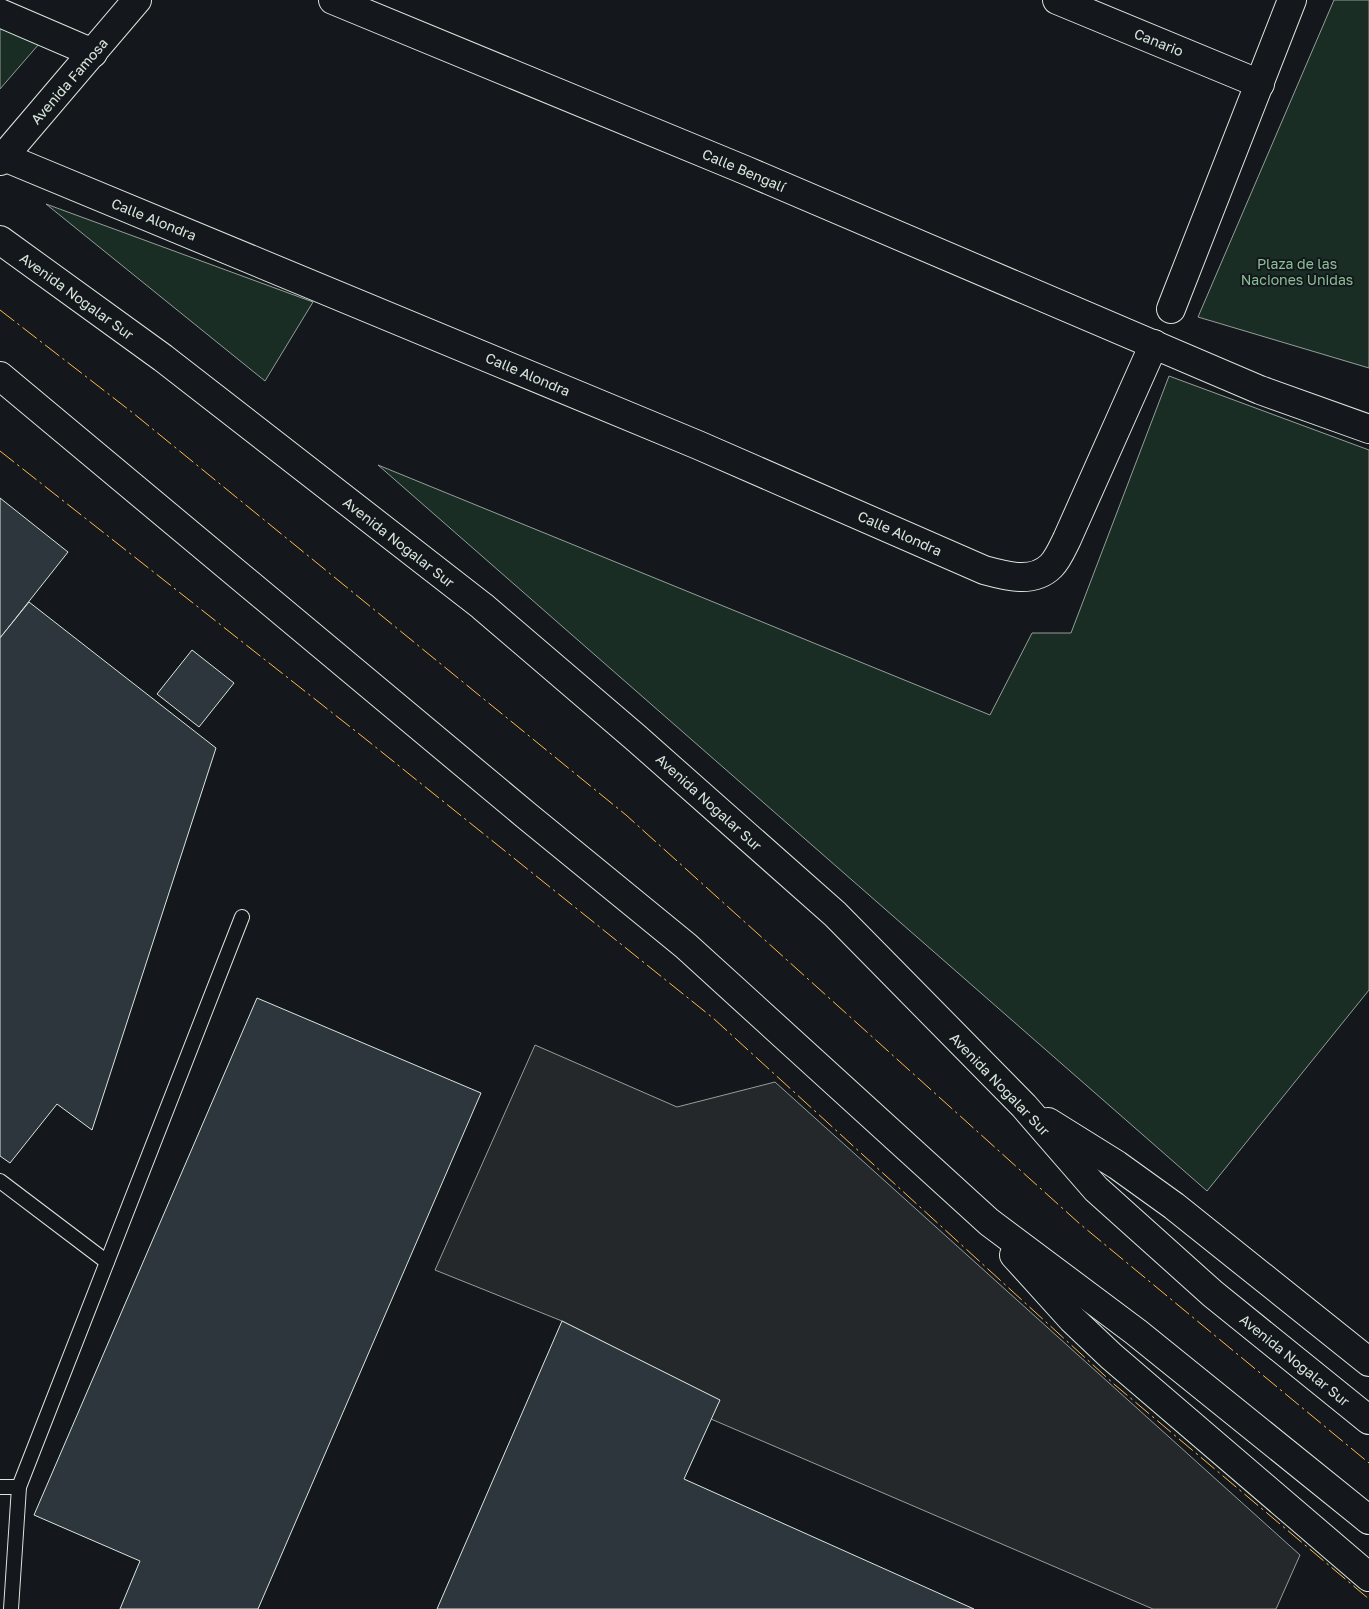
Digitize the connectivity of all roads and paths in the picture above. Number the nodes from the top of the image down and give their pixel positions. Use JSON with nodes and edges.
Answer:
{"nodes":[{"id":1,"x":137,"y":0,"type":"edge"},
{"id":2,"x":333,"y":0,"type":"edge"},
{"id":3,"x":1057,"y":0,"type":"edge"},
{"id":4,"x":1292,"y":0,"type":"edge"},
{"id":5,"x":0,"y":13,"type":"edge"},
{"id":6,"x":93,"y":53,"type":"junction"},
{"id":7,"x":1260,"y":84,"type":"junction"},
{"id":8,"x":2,"y":159,"type":"edge"},
{"id":9,"x":0,"y":240,"type":"edge"},
{"id":10,"x":1171,"y":309,"type":"dead end"},
{"id":11,"x":1154,"y":344,"type":"junction"},
{"id":12,"x":0,"y":376,"type":"edge"},
{"id":13,"x":1369,"y":429,"type":"edge"},
{"id":14,"x":242,"y":917,"type":"dead end"},
{"id":15,"x":1024,"y":1106,"type":"junction"},
{"id":16,"x":0,"y":1181,"type":"edge"},
{"id":17,"x":989,"y":1222,"type":"junction"},
{"id":18,"x":107,"y":1262,"type":"junction"},
{"id":19,"x":1369,"y":1362,"type":"edge"},
{"id":20,"x":1359,"y":1412,"type":"edge"},
{"id":21,"x":0,"y":1486,"type":"edge"},
{"id":22,"x":19,"y":1487,"type":"junction"},
{"id":23,"x":1369,"y":1520,"type":"edge"},
{"id":24,"x":1369,"y":1577,"type":"edge"},
{"id":25,"x":11,"y":1609,"type":"edge"}],
"edges":[{"from":1,"to":6,"type":"main road","name":"Avenida Famosa"},
{"from":2,"to":11,"type":"main road","name":"Calle Bengalí"},
{"from":3,"to":7,"type":"main road","name":"Canario"},
{"from":4,"to":7,"type":"main road"},
{"from":5,"to":6,"type":"main road"},
{"from":6,"to":8,"type":"main road","name":"Avenida Famosa"},
{"from":7,"to":10,"type":"main road"},
{"from":8,"to":11,"type":"main road","name":"Calle Alondra"},
{"from":9,"to":15,"type":"main road","name":"Avenida Nogalar Sur"},
{"from":11,"to":13,"type":"main road","name":"Calle Bengalí"},
{"from":12,"to":17,"type":"main road"},
{"from":14,"to":18,"type":"lane"},
{"from":15,"to":19,"type":"main road"},
{"from":15,"to":20,"type":"main road","name":"Avenida Nogalar Sur"},
{"from":16,"to":18,"type":"lane"},
{"from":17,"to":23,"type":"main road"},
{"from":17,"to":24,"type":"main road"},
{"from":18,"to":22,"type":"lane"},
{"from":21,"to":22,"type":"lane"},
{"from":22,"to":25,"type":"lane"}]}
